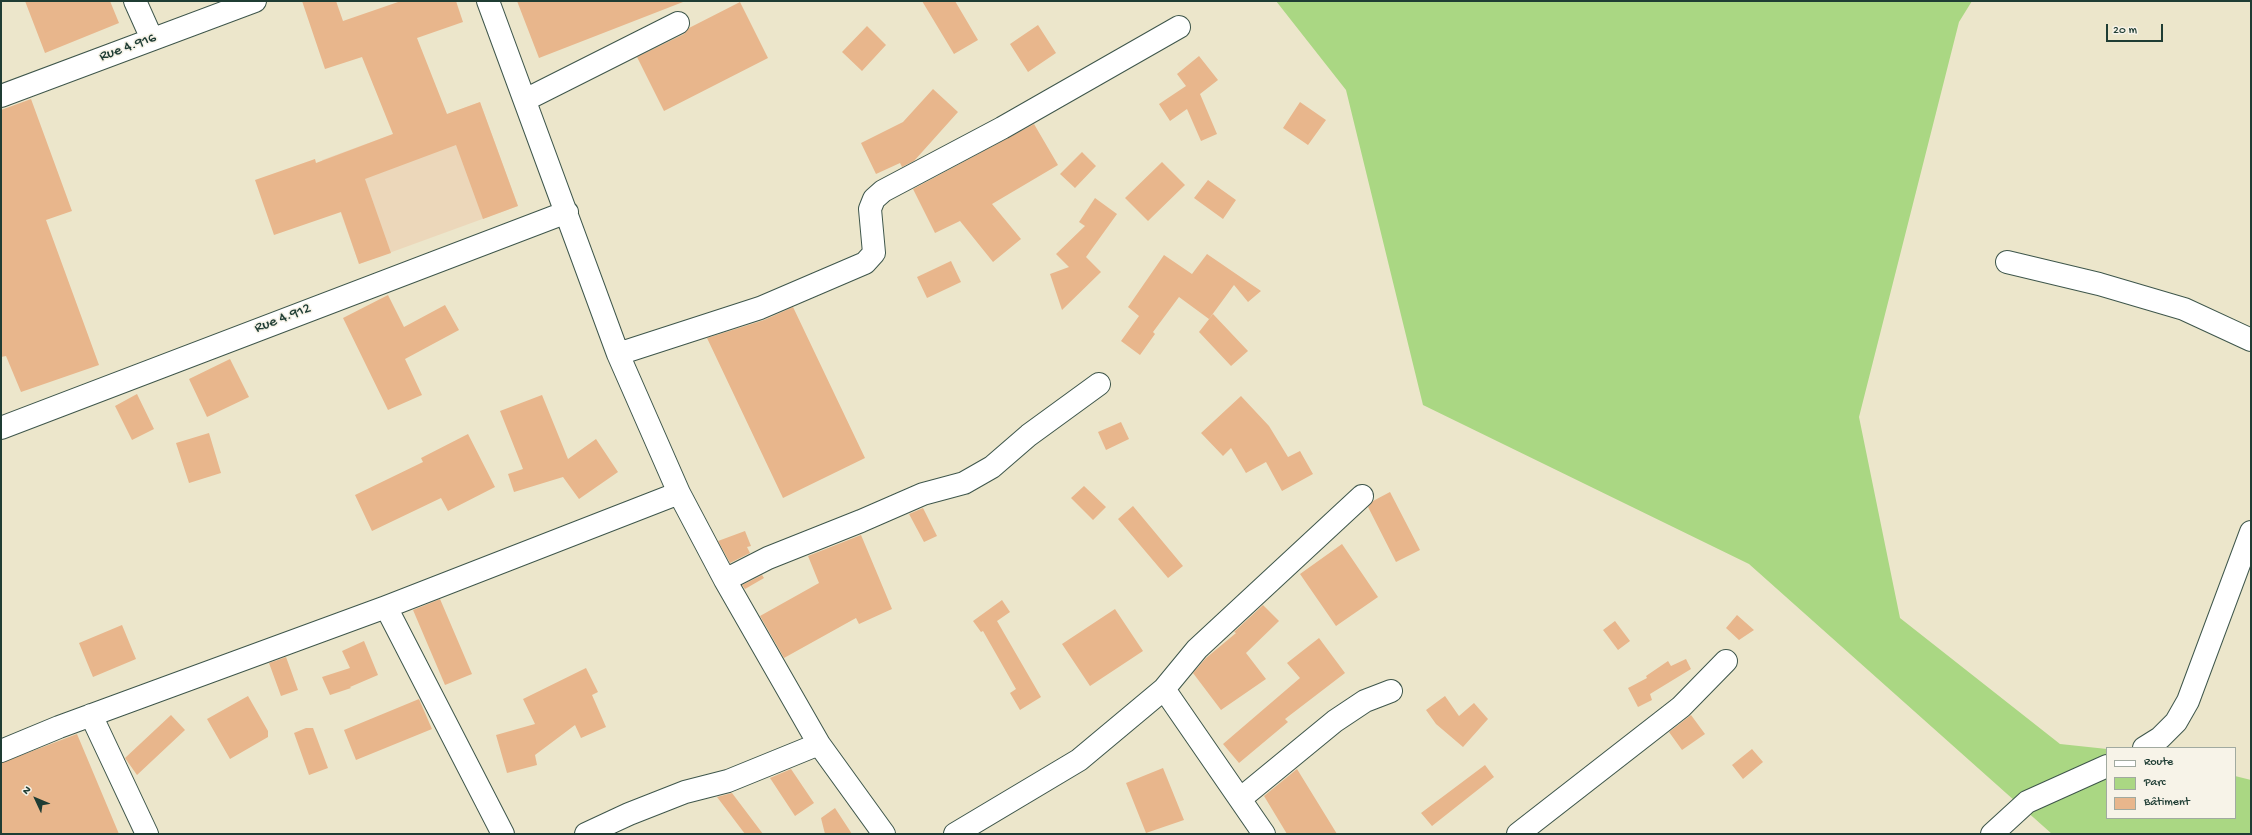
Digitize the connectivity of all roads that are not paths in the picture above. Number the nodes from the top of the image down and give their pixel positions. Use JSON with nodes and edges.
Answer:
{"nodes":[{"id":1,"x":135,"y":1,"type":"edge"},
{"id":2,"x":255,"y":1,"type":"edge"},
{"id":3,"x":488,"y":1,"type":"edge"},
{"id":4,"x":678,"y":24,"type":"dead end"},
{"id":5,"x":1179,"y":27,"type":"dead end"},
{"id":6,"x":152,"y":39,"type":"junction"},
{"id":7,"x":1,"y":96,"type":"edge"},
{"id":8,"x":525,"y":100,"type":"junction"},
{"id":9,"x":567,"y":212,"type":"junction"},
{"id":10,"x":2007,"y":262,"type":"dead end"},
{"id":11,"x":2251,"y":340,"type":"edge"},
{"id":12,"x":618,"y":354,"type":"junction"},
{"id":13,"x":1099,"y":384,"type":"dead end"},
{"id":14,"x":1,"y":428,"type":"edge"},
{"id":15,"x":679,"y":493,"type":"junction"},
{"id":16,"x":1362,"y":496,"type":"dead end"},
{"id":17,"x":2251,"y":532,"type":"edge"},
{"id":18,"x":725,"y":580,"type":"junction"},
{"id":19,"x":386,"y":607,"type":"junction"},
{"id":20,"x":1726,"y":661,"type":"dead end"},
{"id":21,"x":1164,"y":689,"type":"junction"},
{"id":22,"x":1391,"y":692,"type":"dead end"},
{"id":23,"x":91,"y":715,"type":"junction"},
{"id":24,"x":819,"y":744,"type":"junction"},
{"id":25,"x":2146,"y":747,"type":"edge"},
{"id":26,"x":1,"y":751,"type":"edge"},
{"id":27,"x":2106,"y":766,"type":"edge"},
{"id":28,"x":1240,"y":799,"type":"junction"},
{"id":29,"x":147,"y":834,"type":"edge"},
{"id":30,"x":502,"y":834,"type":"edge"},
{"id":31,"x":586,"y":834,"type":"edge"},
{"id":32,"x":884,"y":834,"type":"edge"},
{"id":33,"x":955,"y":834,"type":"edge"},
{"id":34,"x":1264,"y":834,"type":"edge"},
{"id":35,"x":1518,"y":834,"type":"edge"},
{"id":36,"x":1992,"y":834,"type":"edge"}],
"edges":[{"from":1,"to":6,"type":"street"},
{"from":2,"to":6,"type":"street","name":"Rue 4.916"},
{"from":3,"to":8,"type":"street"},
{"from":4,"to":8,"type":"street"},
{"from":5,"to":12,"type":"street"},
{"from":6,"to":7,"type":"street","name":"Rue 4.916"},
{"from":8,"to":9,"type":"street"},
{"from":9,"to":12,"type":"street"},
{"from":9,"to":14,"type":"street","name":"Rue 4.912"},
{"from":10,"to":11,"type":"street"},
{"from":12,"to":15,"type":"street"},
{"from":13,"to":18,"type":"street"},
{"from":15,"to":18,"type":"street"},
{"from":15,"to":19,"type":"street"},
{"from":16,"to":21,"type":"street"},
{"from":17,"to":25,"type":"street"},
{"from":18,"to":24,"type":"street"},
{"from":19,"to":23,"type":"street"},
{"from":19,"to":30,"type":"street"},
{"from":20,"to":35,"type":"street"},
{"from":21,"to":28,"type":"street"},
{"from":21,"to":33,"type":"street"},
{"from":22,"to":28,"type":"street"},
{"from":23,"to":26,"type":"street"},
{"from":23,"to":29,"type":"street"},
{"from":24,"to":31,"type":"street"},
{"from":24,"to":32,"type":"street"},
{"from":27,"to":36,"type":"street"},
{"from":28,"to":34,"type":"street"}]}
